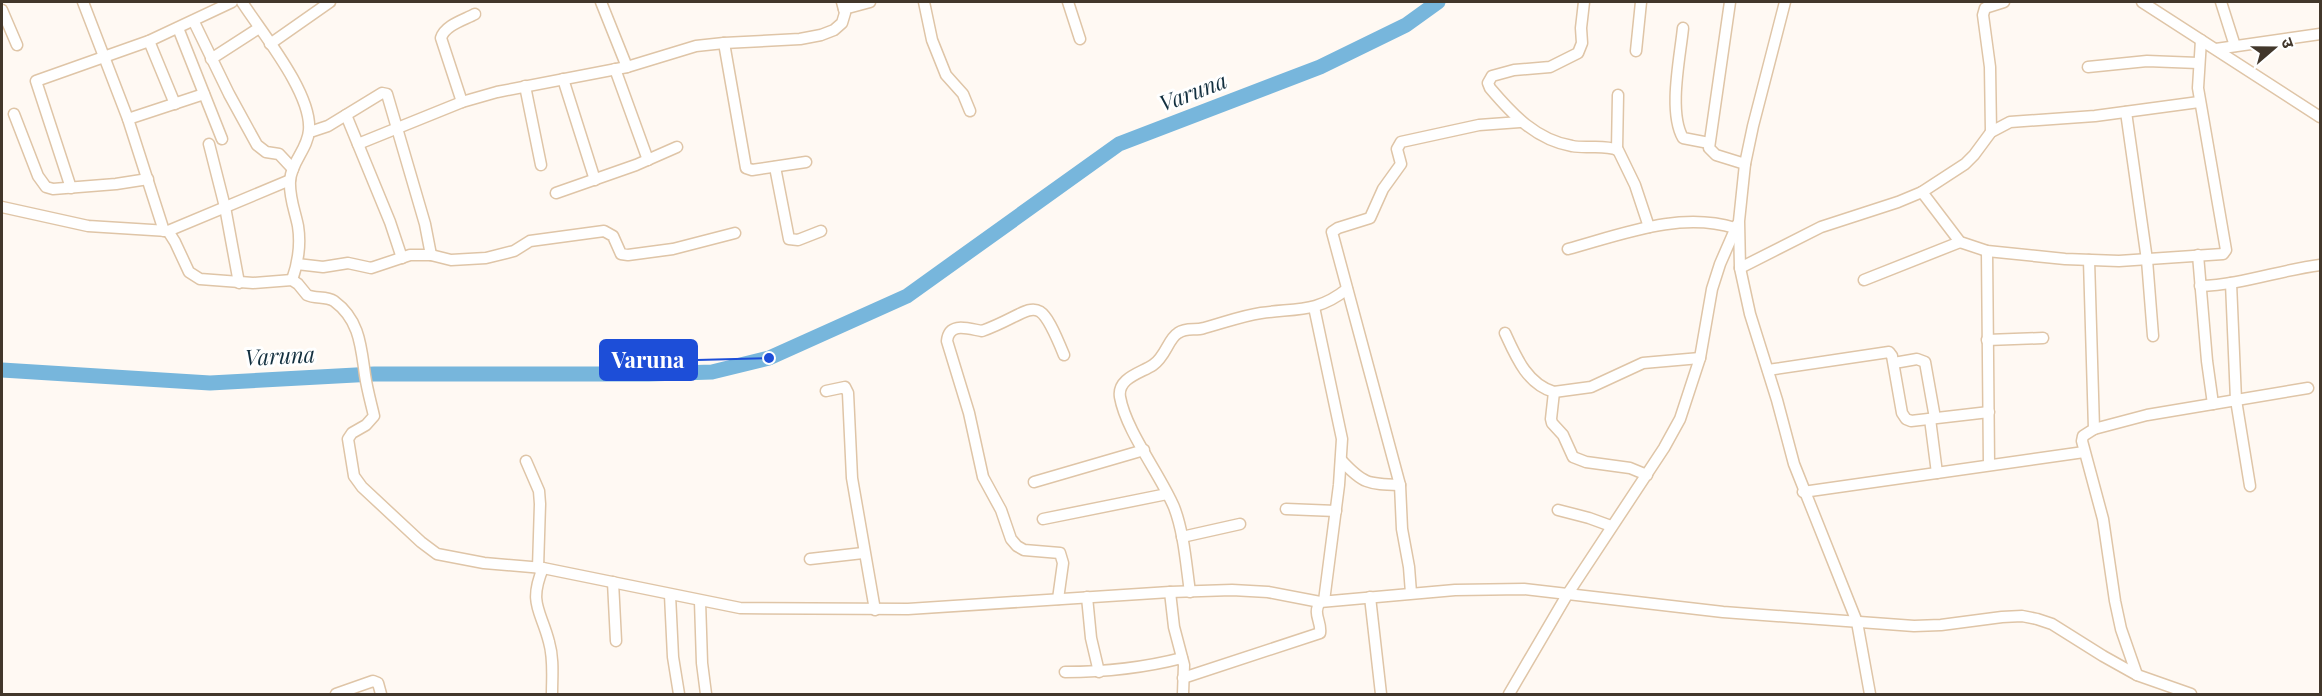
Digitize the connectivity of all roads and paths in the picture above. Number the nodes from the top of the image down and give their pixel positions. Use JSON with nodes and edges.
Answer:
{"nodes":[{"id":1,"x":83,"y":2,"type":"edge"},
{"id":2,"x":232,"y":2,"type":"edge"},
{"id":3,"x":242,"y":2,"type":"edge"},
{"id":4,"x":330,"y":2,"type":"edge"},
{"id":5,"x":601,"y":2,"type":"edge"},
{"id":6,"x":870,"y":2,"type":"edge"},
{"id":7,"x":924,"y":2,"type":"edge"},
{"id":8,"x":1068,"y":2,"type":"edge"},
{"id":9,"x":1584,"y":2,"type":"edge"},
{"id":10,"x":1641,"y":2,"type":"edge"},
{"id":11,"x":1730,"y":2,"type":"edge"},
{"id":12,"x":1785,"y":2,"type":"edge"},
{"id":13,"x":2004,"y":2,"type":"edge"},
{"id":14,"x":2142,"y":2,"type":"edge"},
{"id":15,"x":2221,"y":2,"type":"edge"},
{"id":16,"x":1990,"y":3,"type":"edge"},
{"id":17,"x":843,"y":5,"type":"edge"},
{"id":18,"x":2,"y":10,"type":"edge"},
{"id":19,"x":475,"y":14,"type":"dead end"},
{"id":20,"x":194,"y":22,"type":"junction"},
{"id":21,"x":178,"y":28,"type":"junction"},
{"id":22,"x":259,"y":28,"type":"junction"},
{"id":23,"x":1683,"y":28,"type":"dead end"},
{"id":24,"x":2320,"y":34,"type":"edge"},
{"id":25,"x":1080,"y":39,"type":"dead end"},
{"id":26,"x":2201,"y":40,"type":"junction"},
{"id":27,"x":149,"y":42,"type":"junction"},
{"id":28,"x":724,"y":43,"type":"junction"},
{"id":29,"x":270,"y":44,"type":"junction"},
{"id":30,"x":17,"y":45,"type":"dead end"},
{"id":31,"x":2235,"y":46,"type":"junction"},
{"id":32,"x":2216,"y":49,"type":"junction"},
{"id":33,"x":1636,"y":51,"type":"dead end"},
{"id":34,"x":104,"y":59,"type":"junction"},
{"id":35,"x":212,"y":59,"type":"junction"},
{"id":36,"x":2198,"y":63,"type":"junction"},
{"id":37,"x":627,"y":67,"type":"junction"},
{"id":38,"x":2088,"y":67,"type":"dead end"},
{"id":39,"x":615,"y":69,"type":"junction"},
{"id":40,"x":563,"y":79,"type":"junction"},
{"id":41,"x":525,"y":86,"type":"junction"},
{"id":42,"x":204,"y":94,"type":"junction"},
{"id":43,"x":1618,"y":95,"type":"dead end"},
{"id":44,"x":462,"y":102,"type":"junction"},
{"id":45,"x":2199,"y":102,"type":"junction"},
{"id":46,"x":175,"y":104,"type":"junction"},
{"id":47,"x":970,"y":111,"type":"dead end"},
{"id":48,"x":2126,"y":112,"type":"junction"},
{"id":49,"x":14,"y":114,"type":"dead end"},
{"id":50,"x":346,"y":115,"type":"junction"},
{"id":51,"x":2320,"y":117,"type":"edge"},
{"id":52,"x":128,"y":119,"type":"junction"},
{"id":53,"x":1520,"y":122,"type":"junction"},
{"id":54,"x":398,"y":128,"type":"junction"},
{"id":55,"x":310,"y":132,"type":"junction"},
{"id":56,"x":1991,"y":132,"type":"junction"},
{"id":57,"x":222,"y":139,"type":"dead end"},
{"id":58,"x":1709,"y":143,"type":"junction"},
{"id":59,"x":209,"y":144,"type":"dead end"},
{"id":60,"x":358,"y":144,"type":"junction"},
{"id":61,"x":677,"y":147,"type":"dead end"},
{"id":62,"x":1617,"y":150,"type":"junction"},
{"id":63,"x":648,"y":160,"type":"junction"},
{"id":64,"x":806,"y":162,"type":"dead end"},
{"id":65,"x":1745,"y":164,"type":"junction"},
{"id":66,"x":542,"y":165,"type":"dead end"},
{"id":67,"x":775,"y":166,"type":"junction"},
{"id":68,"x":291,"y":174,"type":"junction"},
{"id":69,"x":148,"y":179,"type":"junction"},
{"id":70,"x":595,"y":180,"type":"junction"},
{"id":71,"x":70,"y":188,"type":"junction"},
{"id":72,"x":1922,"y":192,"type":"junction"},
{"id":73,"x":556,"y":193,"type":"dead end"},
{"id":74,"x":2,"y":207,"type":"edge"},
{"id":75,"x":225,"y":207,"type":"junction"},
{"id":76,"x":1737,"y":224,"type":"junction"},
{"id":77,"x":1649,"y":227,"type":"junction"},
{"id":78,"x":166,"y":231,"type":"junction"},
{"id":79,"x":820,"y":231,"type":"dead end"},
{"id":80,"x":735,"y":233,"type":"dead end"},
{"id":81,"x":1960,"y":242,"type":"junction"},
{"id":82,"x":1568,"y":249,"type":"dead end"},
{"id":83,"x":1987,"y":251,"type":"junction"},
{"id":84,"x":431,"y":255,"type":"junction"},
{"id":85,"x":2198,"y":255,"type":"junction"},
{"id":86,"x":402,"y":258,"type":"junction"},
{"id":87,"x":2089,"y":260,"type":"junction"},
{"id":88,"x":2147,"y":260,"type":"junction"},
{"id":89,"x":297,"y":264,"type":"junction"},
{"id":90,"x":2320,"y":264,"type":"edge"},
{"id":91,"x":1740,"y":268,"type":"junction"},
{"id":92,"x":292,"y":280,"type":"junction"},
{"id":93,"x":1864,"y":280,"type":"dead end"},
{"id":94,"x":239,"y":283,"type":"junction"},
{"id":95,"x":2231,"y":283,"type":"junction"},
{"id":96,"x":2200,"y":286,"type":"junction"},
{"id":97,"x":1347,"y":290,"type":"junction"},
{"id":98,"x":1314,"y":308,"type":"junction"},
{"id":99,"x":1505,"y":333,"type":"dead end"},
{"id":100,"x":2153,"y":336,"type":"dead end"},
{"id":101,"x":2043,"y":338,"type":"dead end"},
{"id":102,"x":1987,"y":340,"type":"junction"},
{"id":103,"x":1064,"y":355,"type":"dead end"},
{"id":104,"x":1700,"y":358,"type":"junction"},
{"id":105,"x":1894,"y":363,"type":"junction"},
{"id":106,"x":1768,"y":370,"type":"junction"},
{"id":107,"x":2308,"y":388,"type":"dead end"},
{"id":108,"x":826,"y":391,"type":"dead end"},
{"id":109,"x":1554,"y":392,"type":"junction"},
{"id":110,"x":2236,"y":400,"type":"junction"},
{"id":111,"x":2213,"y":404,"type":"junction"},
{"id":112,"x":1989,"y":412,"type":"junction"},
{"id":113,"x":1932,"y":419,"type":"junction"},
{"id":114,"x":2094,"y":429,"type":"junction"},
{"id":115,"x":1144,"y":450,"type":"junction"},
{"id":116,"x":2084,"y":452,"type":"junction"},
{"id":117,"x":1341,"y":460,"type":"junction"},
{"id":118,"x":526,"y":461,"type":"dead end"},
{"id":119,"x":1989,"y":465,"type":"junction"},
{"id":120,"x":1937,"y":473,"type":"junction"},
{"id":121,"x":1647,"y":474,"type":"junction"},
{"id":122,"x":1034,"y":482,"type":"dead end"},
{"id":123,"x":1400,"y":485,"type":"junction"},
{"id":124,"x":2250,"y":486,"type":"dead end"},
{"id":125,"x":1803,"y":492,"type":"junction"},
{"id":126,"x":1167,"y":494,"type":"junction"},
{"id":127,"x":1287,"y":509,"type":"dead end"},
{"id":128,"x":1558,"y":510,"type":"dead end"},
{"id":129,"x":1336,"y":511,"type":"junction"},
{"id":130,"x":1043,"y":519,"type":"dead end"},
{"id":131,"x":1240,"y":524,"type":"dead end"},
{"id":132,"x":1611,"y":526,"type":"junction"},
{"id":133,"x":1182,"y":537,"type":"junction"},
{"id":134,"x":863,"y":553,"type":"junction"},
{"id":135,"x":810,"y":559,"type":"dead end"},
{"id":136,"x":540,"y":568,"type":"junction"},
{"id":137,"x":613,"y":582,"type":"junction"},
{"id":138,"x":1170,"y":592,"type":"junction"},
{"id":139,"x":1190,"y":592,"type":"junction"},
{"id":140,"x":1411,"y":593,"type":"junction"},
{"id":141,"x":670,"y":595,"type":"junction"},
{"id":142,"x":1567,"y":595,"type":"junction"},
{"id":143,"x":1088,"y":597,"type":"junction"},
{"id":144,"x":1370,"y":597,"type":"junction"},
{"id":145,"x":1058,"y":599,"type":"junction"},
{"id":146,"x":700,"y":601,"type":"junction"},
{"id":147,"x":1322,"y":602,"type":"junction"},
{"id":148,"x":875,"y":610,"type":"junction"},
{"id":149,"x":1857,"y":622,"type":"junction"},
{"id":150,"x":616,"y":640,"type":"dead end"},
{"id":151,"x":1182,"y":658,"type":"junction"},
{"id":152,"x":1065,"y":672,"type":"dead end"},
{"id":153,"x":1099,"y":672,"type":"junction"},
{"id":154,"x":2137,"y":675,"type":"junction"},
{"id":155,"x":1183,"y":678,"type":"junction"},
{"id":156,"x":336,"y":694,"type":"edge"},
{"id":157,"x":381,"y":694,"type":"edge"},
{"id":158,"x":552,"y":694,"type":"edge"},
{"id":159,"x":679,"y":694,"type":"edge"},
{"id":160,"x":706,"y":694,"type":"edge"},
{"id":161,"x":1183,"y":694,"type":"edge"},
{"id":162,"x":1381,"y":694,"type":"edge"},
{"id":163,"x":1509,"y":694,"type":"edge"},
{"id":164,"x":1870,"y":694,"type":"edge"},
{"id":165,"x":2191,"y":694,"type":"edge"}],
"edges":[{"from":1,"to":34,"type":"street"},
{"from":2,"to":20,"type":"street"},
{"from":3,"to":22,"type":"street"},
{"from":4,"to":29,"type":"street"},
{"from":5,"to":37,"type":"street"},
{"from":6,"to":17,"type":"street"},
{"from":7,"to":47,"type":"street"},
{"from":8,"to":25,"type":"street"},
{"from":9,"to":53,"type":"street"},
{"from":10,"to":33,"type":"street"},
{"from":11,"to":58,"type":"street"},
{"from":12,"to":65,"type":"street"},
{"from":13,"to":16,"type":"street"},
{"from":14,"to":26,"type":"street"},
{"from":15,"to":31,"type":"street"},
{"from":16,"to":56,"type":"street"},
{"from":17,"to":28,"type":"street"},
{"from":18,"to":30,"type":"street"},
{"from":19,"to":44,"type":"street"},
{"from":20,"to":21,"type":"street"},
{"from":20,"to":35,"type":"street"},
{"from":21,"to":27,"type":"street"},
{"from":21,"to":42,"type":"street"},
{"from":22,"to":29,"type":"street"},
{"from":22,"to":35,"type":"street"},
{"from":23,"to":58,"type":"street"},
{"from":24,"to":31,"type":"street"},
{"from":26,"to":32,"type":"street"},
{"from":26,"to":36,"type":"street"},
{"from":27,"to":34,"type":"street"},
{"from":27,"to":46,"type":"street"},
{"from":28,"to":37,"type":"street"},
{"from":28,"to":67,"type":"street"},
{"from":29,"to":55,"type":"street"},
{"from":31,"to":32,"type":"street"},
{"from":32,"to":51,"type":"street"},
{"from":34,"to":52,"type":"street"},
{"from":34,"to":71,"type":"street"},
{"from":35,"to":68,"type":"street"},
{"from":36,"to":38,"type":"street"},
{"from":36,"to":45,"type":"street"},
{"from":37,"to":39,"type":"street"},
{"from":39,"to":40,"type":"street"},
{"from":39,"to":63,"type":"street"},
{"from":40,"to":41,"type":"street"},
{"from":40,"to":70,"type":"street"},
{"from":41,"to":44,"type":"street"},
{"from":41,"to":66,"type":"street"},
{"from":42,"to":46,"type":"street"},
{"from":42,"to":57,"type":"street"},
{"from":43,"to":62,"type":"street"},
{"from":44,"to":54,"type":"street"},
{"from":45,"to":48,"type":"street"},
{"from":45,"to":85,"type":"street"},
{"from":46,"to":52,"type":"street"},
{"from":48,"to":56,"type":"street"},
{"from":48,"to":88,"type":"street"},
{"from":49,"to":71,"type":"street"},
{"from":50,"to":54,"type":"street"},
{"from":50,"to":55,"type":"street"},
{"from":50,"to":60,"type":"street"},
{"from":52,"to":69,"type":"street"},
{"from":53,"to":62,"type":"street"},
{"from":53,"to":97,"type":"street"},
{"from":54,"to":60,"type":"street"},
{"from":54,"to":84,"type":"street"},
{"from":55,"to":68,"type":"street"},
{"from":56,"to":72,"type":"street"},
{"from":58,"to":65,"type":"street"},
{"from":59,"to":75,"type":"street"},
{"from":60,"to":86,"type":"street"},
{"from":61,"to":63,"type":"street"},
{"from":62,"to":77,"type":"street"},
{"from":63,"to":70,"type":"street"},
{"from":64,"to":67,"type":"street"},
{"from":65,"to":76,"type":"street"},
{"from":67,"to":79,"type":"street"},
{"from":68,"to":75,"type":"street"},
{"from":68,"to":89,"type":"street"},
{"from":69,"to":71,"type":"street"},
{"from":69,"to":78,"type":"street"},
{"from":70,"to":73,"type":"street"},
{"from":72,"to":81,"type":"street"},
{"from":72,"to":91,"type":"street"},
{"from":74,"to":78,"type":"street"},
{"from":75,"to":78,"type":"street"},
{"from":75,"to":94,"type":"street"},
{"from":76,"to":77,"type":"street"},
{"from":76,"to":91,"type":"street"},
{"from":76,"to":104,"type":"street"},
{"from":77,"to":82,"type":"street"},
{"from":78,"to":94,"type":"street"},
{"from":80,"to":84,"type":"street"},
{"from":81,"to":83,"type":"street"},
{"from":81,"to":93,"type":"street"},
{"from":83,"to":87,"type":"street"},
{"from":83,"to":102,"type":"street"},
{"from":84,"to":86,"type":"street"},
{"from":85,"to":88,"type":"street"},
{"from":85,"to":96,"type":"street"},
{"from":86,"to":89,"type":"street"},
{"from":87,"to":88,"type":"street"},
{"from":87,"to":114,"type":"street"},
{"from":88,"to":100,"type":"street"},
{"from":89,"to":92,"type":"street"},
{"from":90,"to":95,"type":"street"},
{"from":91,"to":106,"type":"street"},
{"from":92,"to":94,"type":"street"},
{"from":92,"to":136,"type":"street"},
{"from":95,"to":96,"type":"street"},
{"from":95,"to":110,"type":"street"},
{"from":96,"to":111,"type":"street"},
{"from":97,"to":98,"type":"street"},
{"from":97,"to":123,"type":"street"},
{"from":98,"to":115,"type":"street"},
{"from":98,"to":117,"type":"street"},
{"from":99,"to":109,"type":"street"},
{"from":101,"to":102,"type":"street"},
{"from":102,"to":112,"type":"street"},
{"from":103,"to":145,"type":"street"},
{"from":104,"to":109,"type":"street"},
{"from":104,"to":121,"type":"street"},
{"from":105,"to":106,"type":"street"},
{"from":105,"to":113,"type":"street"},
{"from":105,"to":113,"type":"street"},
{"from":106,"to":125,"type":"street"},
{"from":107,"to":110,"type":"street"},
{"from":108,"to":134,"type":"street"},
{"from":109,"to":121,"type":"street"},
{"from":110,"to":111,"type":"street"},
{"from":110,"to":124,"type":"street"},
{"from":111,"to":114,"type":"street"},
{"from":112,"to":113,"type":"street"},
{"from":112,"to":119,"type":"street"},
{"from":113,"to":120,"type":"street"},
{"from":114,"to":116,"type":"street"},
{"from":115,"to":122,"type":"street"},
{"from":115,"to":126,"type":"street"},
{"from":116,"to":119,"type":"street"},
{"from":116,"to":154,"type":"street"},
{"from":117,"to":123,"type":"street"},
{"from":117,"to":129,"type":"street"},
{"from":118,"to":136,"type":"street"},
{"from":119,"to":120,"type":"street"},
{"from":120,"to":125,"type":"street"},
{"from":121,"to":132,"type":"street"},
{"from":123,"to":140,"type":"street"},
{"from":125,"to":149,"type":"street"},
{"from":126,"to":130,"type":"street"},
{"from":126,"to":133,"type":"street"},
{"from":127,"to":129,"type":"street"},
{"from":128,"to":132,"type":"street"},
{"from":129,"to":147,"type":"street"},
{"from":131,"to":133,"type":"street"},
{"from":132,"to":142,"type":"street"},
{"from":133,"to":139,"type":"street"},
{"from":134,"to":135,"type":"street"},
{"from":134,"to":148,"type":"street"},
{"from":136,"to":137,"type":"street"},
{"from":136,"to":158,"type":"street"},
{"from":137,"to":141,"type":"street"},
{"from":137,"to":150,"type":"street"},
{"from":138,"to":139,"type":"street"},
{"from":138,"to":143,"type":"street"},
{"from":138,"to":151,"type":"street"},
{"from":139,"to":147,"type":"street"},
{"from":140,"to":142,"type":"street"},
{"from":140,"to":144,"type":"street"},
{"from":141,"to":146,"type":"street"},
{"from":141,"to":159,"type":"street"},
{"from":142,"to":149,"type":"street"},
{"from":142,"to":163,"type":"street"},
{"from":143,"to":145,"type":"street"},
{"from":143,"to":153,"type":"street"},
{"from":144,"to":147,"type":"street"},
{"from":144,"to":162,"type":"street"},
{"from":145,"to":148,"type":"street"},
{"from":146,"to":148,"type":"street"},
{"from":146,"to":160,"type":"street"},
{"from":147,"to":155,"type":"street"},
{"from":149,"to":154,"type":"street"},
{"from":149,"to":164,"type":"street"},
{"from":151,"to":153,"type":"street"},
{"from":151,"to":155,"type":"street"},
{"from":152,"to":153,"type":"street"},
{"from":154,"to":165,"type":"street"},
{"from":155,"to":161,"type":"street"},
{"from":156,"to":157,"type":"street"}]}
